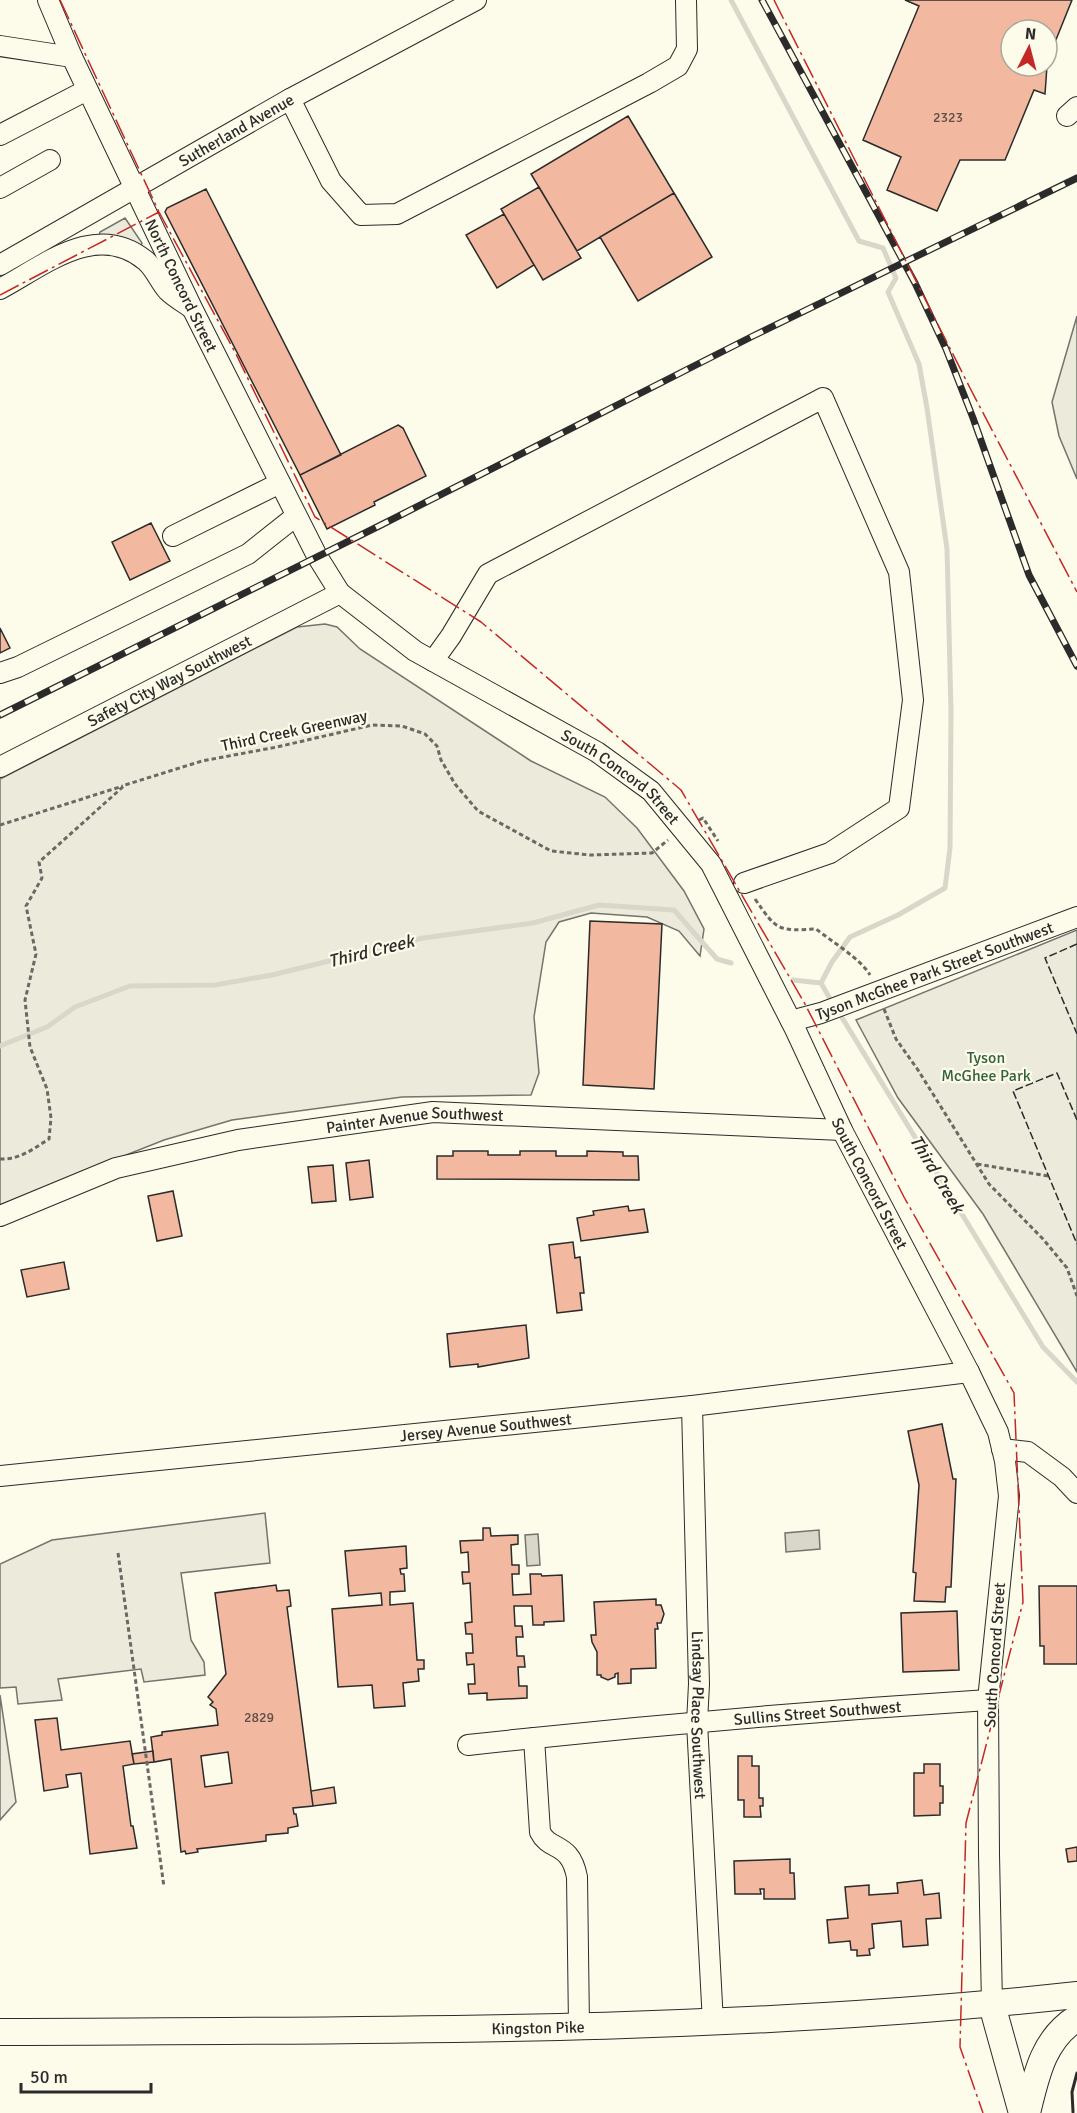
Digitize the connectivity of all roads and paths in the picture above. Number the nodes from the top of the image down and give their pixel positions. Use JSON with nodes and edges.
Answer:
{"nodes":[{"id":1,"x":48,"y":0,"type":"edge"},
{"id":2,"x":476,"y":0,"type":"edge"},
{"id":3,"x":686,"y":0,"type":"edge"},
{"id":4,"x":0,"y":46,"type":"edge"},
{"id":5,"x":72,"y":57,"type":"junction"},
{"id":6,"x":87,"y":90,"type":"junction"},
{"id":7,"x":290,"y":99,"type":"junction"},
{"id":8,"x":0,"y":135,"type":"edge"},
{"id":9,"x":50,"y":160,"type":"dead end"},
{"id":10,"x":0,"y":188,"type":"edge"},
{"id":11,"x":135,"y":188,"type":"junction"},
{"id":12,"x":0,"y":265,"type":"edge"},
{"id":13,"x":0,"y":289,"type":"edge"},
{"id":14,"x":192,"y":308,"type":"junction"},
{"id":15,"x":280,"y":483,"type":"junction"},
{"id":16,"x":296,"y":516,"type":"junction"},
{"id":17,"x":173,"y":536,"type":"dead end"},
{"id":18,"x":322,"y":566,"type":"joint"},
{"id":19,"x":340,"y":593,"type":"junction"},
{"id":20,"x":433,"y":662,"type":"junction"},
{"id":21,"x":0,"y":673,"type":"edge"},
{"id":22,"x":0,"y":767,"type":"edge"},
{"id":23,"x":125,"y":785,"type":"junction"},
{"id":24,"x":0,"y":825,"type":"edge"},
{"id":25,"x":683,"y":829,"type":"junction"},
{"id":26,"x":721,"y":846,"type":"dead end"},
{"id":27,"x":744,"y":883,"type":"joint"},
{"id":28,"x":1077,"y":917,"type":"edge"},
{"id":29,"x":876,"y":990,"type":"junction"},
{"id":30,"x":791,"y":1021,"type":"junction"},
{"id":31,"x":842,"y":1130,"type":"junction"},
{"id":32,"x":0,"y":1159,"type":"edge"},
{"id":33,"x":976,"y":1164,"type":"junction"},
{"id":34,"x":1048,"y":1176,"type":"dead end"},
{"id":35,"x":0,"y":1216,"type":"edge"},
{"id":36,"x":1077,"y":1296,"type":"edge"},
{"id":37,"x":969,"y":1372,"type":"junction"},
{"id":38,"x":692,"y":1406,"type":"junction"},
{"id":39,"x":1002,"y":1449,"type":"junction"},
{"id":40,"x":0,"y":1476,"type":"edge"},
{"id":41,"x":1077,"y":1494,"type":"edge"},
{"id":42,"x":118,"y":1553,"type":"dead end"},
{"id":43,"x":988,"y":1700,"type":"junction"},
{"id":44,"x":697,"y":1724,"type":"junction"},
{"id":45,"x":534,"y":1738,"type":"junction"},
{"id":46,"x":468,"y":1745,"type":"dead end"},
{"id":47,"x":164,"y":1887,"type":"dead end"},
{"id":48,"x":1077,"y":1995,"type":"edge"},
{"id":49,"x":992,"y":2004,"type":"junction"},
{"id":50,"x":1077,"y":2018,"type":"edge"},
{"id":51,"x":713,"y":2023,"type":"junction"},
{"id":52,"x":579,"y":2026,"type":"junction"},
{"id":53,"x":0,"y":2032,"type":"edge"},
{"id":54,"x":1025,"y":2113,"type":"edge"}],
"edges":[{"from":1,"to":5,"type":"street","name":"North Concord Street"},
{"from":2,"to":7,"type":"street","name":"Sutherland Avenue"},
{"from":3,"to":7,"type":"street"},
{"from":4,"to":5,"type":"street"},
{"from":5,"to":6,"type":"street","name":"North Concord Street"},
{"from":6,"to":8,"type":"street"},
{"from":6,"to":11,"type":"street","name":"North Concord Street"},
{"from":7,"to":11,"type":"street","name":"Sutherland Avenue"},
{"from":9,"to":10,"type":"street"},
{"from":11,"to":12,"type":"street","name":"Sutherland Avenue"},
{"from":11,"to":14,"type":"street","name":"North Concord Street"},
{"from":13,"to":14,"type":"street"},
{"from":14,"to":15,"type":"street","name":"North Concord Street"},
{"from":15,"to":16,"type":"street","name":"North Concord Street"},
{"from":15,"to":17,"type":"street"},
{"from":16,"to":18,"type":"street","name":"North Concord Street"},
{"from":16,"to":21,"type":"street"},
{"from":18,"to":19,"type":"street","name":"South Concord Street"},
{"from":19,"to":20,"type":"street","name":"South Concord Street"},
{"from":19,"to":22,"type":"street","name":"Safety City Way Southwest"},
{"from":20,"to":25,"type":"street","name":"South Concord Street"},
{"from":20,"to":27,"type":"street"},
{"from":23,"to":24,"type":"path"},
{"from":23,"to":25,"type":"path","name":"Third Creek Greenway"},
{"from":23,"to":32,"type":"path","name":"Third Creek Greenway"},
{"from":25,"to":26,"type":"path","name":"Third Creek Greenway"},
{"from":25,"to":30,"type":"street","name":"South Concord Street"},
{"from":27,"to":29,"type":"path"},
{"from":28,"to":29,"type":"street","name":"Tyson McGhee Park Street Southwest"},
{"from":29,"to":30,"type":"street","name":"Tyson McGhee Park Street Southwest"},
{"from":29,"to":33,"type":"path"},
{"from":30,"to":31,"type":"street","name":"South Concord Street"},
{"from":31,"to":35,"type":"street","name":"Painter Avenue Southwest"},
{"from":31,"to":37,"type":"street","name":"South Concord Street"},
{"from":33,"to":34,"type":"path"},
{"from":33,"to":36,"type":"path"},
{"from":37,"to":38,"type":"street","name":"Jersey Avenue Southwest"},
{"from":37,"to":39,"type":"street","name":"South Concord Street"},
{"from":38,"to":40,"type":"street","name":"Jersey Avenue Southwest"},
{"from":38,"to":44,"type":"street","name":"Lindsay Place Southwest"},
{"from":39,"to":41,"type":"street"},
{"from":39,"to":43,"type":"street","name":"South Concord Street"},
{"from":42,"to":47,"type":"path"},
{"from":43,"to":44,"type":"street","name":"Sullins Street Southwest"},
{"from":43,"to":49,"type":"street","name":"South Concord Street"},
{"from":44,"to":45,"type":"street","name":"Sullins Street Southwest"},
{"from":44,"to":51,"type":"street","name":"Lindsay Place Southwest"},
{"from":45,"to":46,"type":"street","name":"Sullins Street Southwest"},
{"from":45,"to":52,"type":"street"},
{"from":48,"to":49,"type":"main road","name":"Kingston Pike"},
{"from":49,"to":51,"type":"main road","name":"Kingston Pike"},
{"from":49,"to":54,"type":"main road"},
{"from":50,"to":54,"type":"main road"},
{"from":51,"to":52,"type":"main road","name":"Kingston Pike"},
{"from":52,"to":53,"type":"main road","name":"Kingston Pike"}]}
